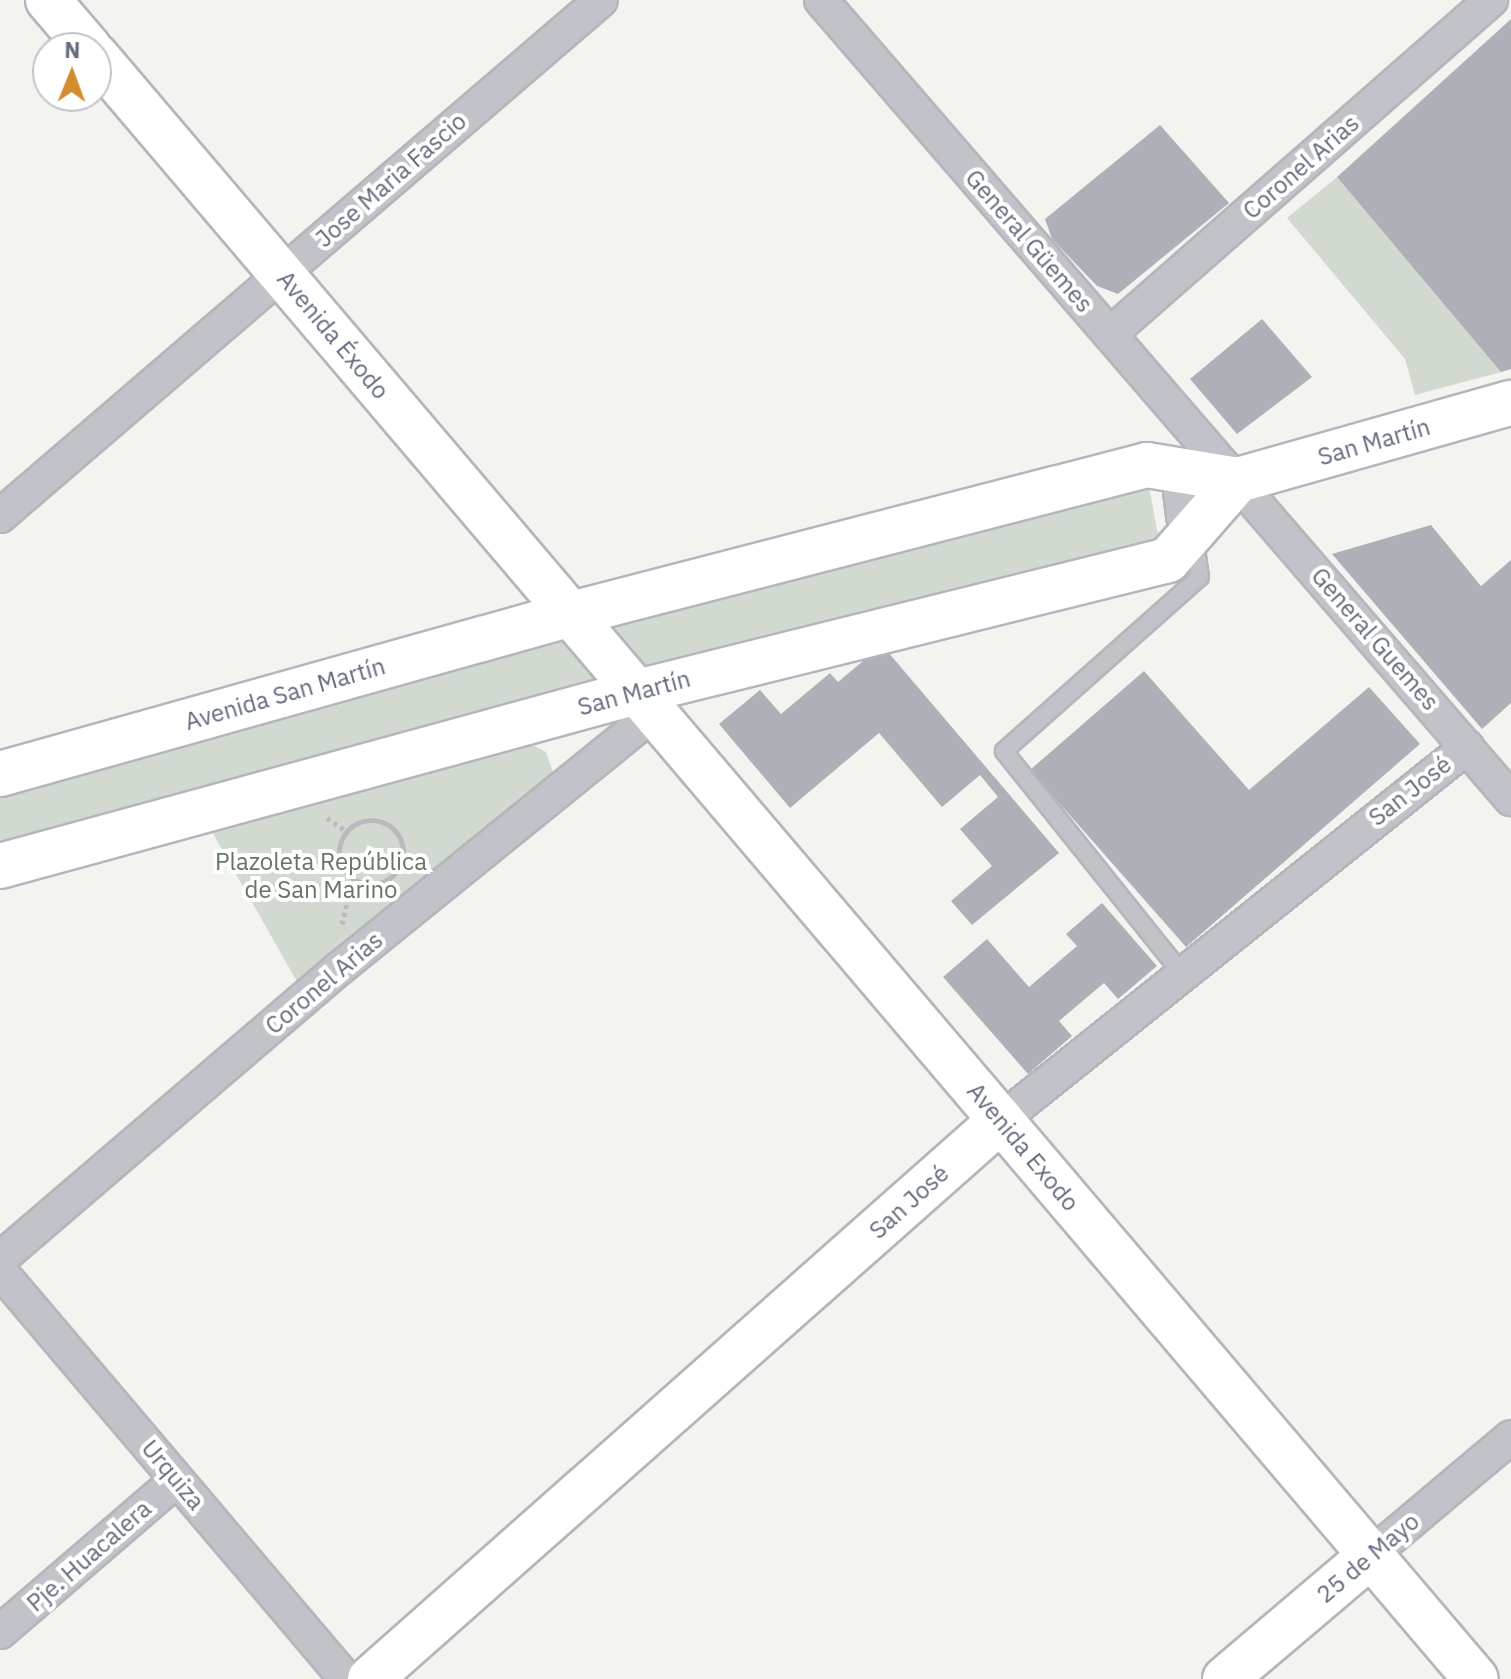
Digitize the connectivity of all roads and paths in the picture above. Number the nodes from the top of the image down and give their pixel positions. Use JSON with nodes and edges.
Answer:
{"nodes":[{"id":1,"x":48,"y":0,"type":"edge"},
{"id":2,"x":601,"y":0,"type":"edge"},
{"id":3,"x":821,"y":0,"type":"edge"},
{"id":4,"x":1491,"y":0,"type":"edge"},
{"id":5,"x":75,"y":32,"type":"edge"},
{"id":6,"x":112,"y":75,"type":"edge"},
{"id":7,"x":281,"y":274,"type":"junction"},
{"id":8,"x":1110,"y":334,"type":"junction"},
{"id":9,"x":1511,"y":403,"type":"edge"},
{"id":10,"x":1178,"y":474,"type":"junction"},
{"id":11,"x":1238,"y":480,"type":"junction"},
{"id":12,"x":0,"y":516,"type":"edge"},
{"id":13,"x":1194,"y":528,"type":"junction"},
{"id":14,"x":571,"y":614,"type":"junction"},
{"id":15,"x":646,"y":702,"type":"junction"},
{"id":16,"x":1467,"y":747,"type":"junction"},
{"id":17,"x":0,"y":774,"type":"edge"},
{"id":18,"x":1511,"y":799,"type":"edge"},
{"id":19,"x":402,"y":847,"type":"joint"},
{"id":20,"x":0,"y":866,"type":"edge"},
{"id":21,"x":1180,"y":971,"type":"junction"},
{"id":22,"x":1001,"y":1120,"type":"junction"},
{"id":23,"x":0,"y":1259,"type":"edge"},
{"id":24,"x":0,"y":1271,"type":"edge"},
{"id":25,"x":1511,"y":1437,"type":"edge"},
{"id":26,"x":177,"y":1480,"type":"junction"},
{"id":27,"x":1371,"y":1555,"type":"junction"},
{"id":28,"x":0,"y":1632,"type":"edge"},
{"id":29,"x":346,"y":1679,"type":"edge"},
{"id":30,"x":370,"y":1679,"type":"edge"},
{"id":31,"x":1225,"y":1679,"type":"edge"},
{"id":32,"x":1476,"y":1679,"type":"edge"}],
"edges":[{"from":1,"to":5,"type":"main road"},
{"from":2,"to":7,"type":"street","name":"Jose Maria Fascio"},
{"from":3,"to":8,"type":"street","name":"General Güemes"},
{"from":4,"to":8,"type":"street","name":"Coronel Arias"},
{"from":6,"to":7,"type":"main road","name":"Avenida Éxodo"},
{"from":7,"to":12,"type":"street","name":"Jose Maria Fascio"},
{"from":7,"to":14,"type":"main road","name":"Avenida Éxodo"},
{"from":8,"to":11,"type":"street","name":"General Güemes"},
{"from":9,"to":11,"type":"main road","name":"San Martín"},
{"from":10,"to":11,"type":"main road","name":"San Martín"},
{"from":10,"to":13,"type":"street"},
{"from":10,"to":14,"type":"main road","name":"San Martín"},
{"from":11,"to":13,"type":"main road","name":"San Martín"},
{"from":11,"to":16,"type":"street","name":"General Guemes"},
{"from":13,"to":15,"type":"main road","name":"San Martín"},
{"from":13,"to":21,"type":"lane"},
{"from":14,"to":15,"type":"main road","name":"Avenida Exodo"},
{"from":14,"to":17,"type":"main road","name":"Avenida San Martín"},
{"from":15,"to":20,"type":"main road","name":"San Martín"},
{"from":15,"to":22,"type":"main road","name":"Avenida Exodo"},
{"from":15,"to":23,"type":"street","name":"Coronel Arias"},
{"from":16,"to":18,"type":"street","name":"General Guemes"},
{"from":16,"to":21,"type":"street","name":"San José"},
{"from":19,"to":19,"type":"path"},
{"from":21,"to":22,"type":"street","name":"San José"},
{"from":22,"to":27,"type":"main road","name":"Avenida Exodo"},
{"from":22,"to":30,"type":"main road","name":"San José"},
{"from":24,"to":26,"type":"street","name":"Urquiza"},
{"from":25,"to":27,"type":"street","name":"25 de Mayo"},
{"from":26,"to":28,"type":"street","name":"Pje. Huacalera"},
{"from":26,"to":29,"type":"street","name":"Urquiza"},
{"from":27,"to":31,"type":"main road","name":"25 de Mayo"},
{"from":27,"to":32,"type":"main road","name":"Avenida Exodo"}]}
